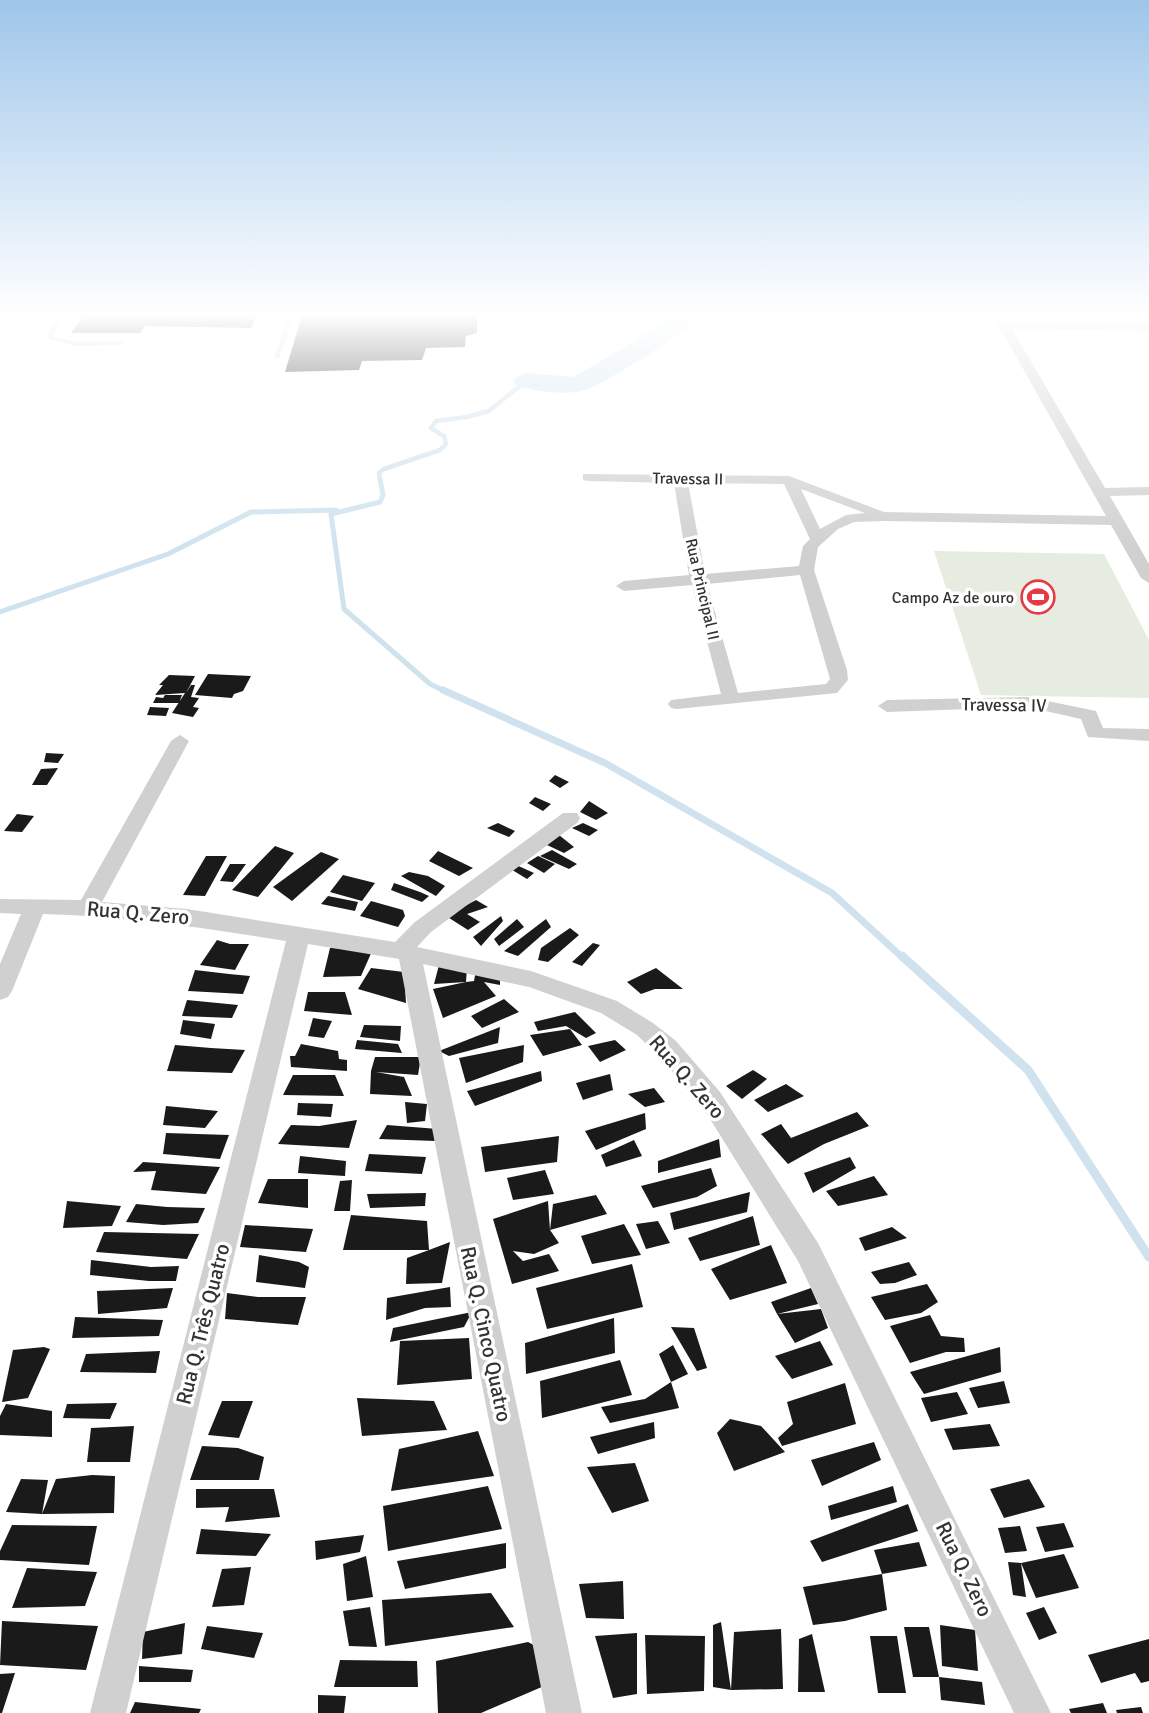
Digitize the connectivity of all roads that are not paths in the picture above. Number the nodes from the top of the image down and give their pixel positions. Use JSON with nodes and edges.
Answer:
{"nodes":[{"id":1,"x":1044,"y":392,"type":"edge"},
{"id":2,"x":587,"y":477,"type":"dead end"},
{"id":3,"x":680,"y":478,"type":"junction"},
{"id":4,"x":789,"y":480,"type":"junction"},
{"id":5,"x":1149,"y":491,"type":"edge"},
{"id":6,"x":1101,"y":492,"type":"junction"},
{"id":7,"x":887,"y":516,"type":"junction"},
{"id":8,"x":1118,"y":521,"type":"junction"},
{"id":9,"x":818,"y":540,"type":"junction"},
{"id":10,"x":1143,"y":556,"type":"edge"},
{"id":11,"x":806,"y":570,"type":"junction"},
{"id":12,"x":1149,"y":578,"type":"edge"},
{"id":13,"x":698,"y":579,"type":"junction"},
{"id":14,"x":624,"y":586,"type":"dead end"},
{"id":15,"x":731,"y":699,"type":"junction"},
{"id":16,"x":677,"y":704,"type":"dead end"},
{"id":17,"x":887,"y":706,"type":"dead end"},
{"id":18,"x":1149,"y":735,"type":"edge"},
{"id":19,"x":180,"y":741,"type":"dead end"},
{"id":20,"x":570,"y":818,"type":"dead end"},
{"id":21,"x":0,"y":906,"type":"edge"},
{"id":22,"x":35,"y":907,"type":"junction"},
{"id":23,"x":88,"y":908,"type":"junction"},
{"id":24,"x":299,"y":934,"type":"junction"},
{"id":25,"x":405,"y":952,"type":"junction"},
{"id":26,"x":0,"y":991,"type":"edge"},
{"id":27,"x":108,"y":1713,"type":"edge"},
{"id":28,"x":564,"y":1713,"type":"edge"},
{"id":29,"x":1032,"y":1713,"type":"edge"}],
"edges":[{"from":1,"to":6,"type":"street"},
{"from":2,"to":3,"type":"street","name":"Travessa II"},
{"from":3,"to":4,"type":"street","name":"Travessa II"},
{"from":3,"to":13,"type":"street","name":"Rua Principal II"},
{"from":4,"to":7,"type":"street","name":"Travessa II"},
{"from":4,"to":9,"type":"street"},
{"from":5,"to":6,"type":"street"},
{"from":6,"to":8,"type":"street"},
{"from":7,"to":8,"type":"street"},
{"from":7,"to":9,"type":"street"},
{"from":8,"to":10,"type":"street"},
{"from":9,"to":11,"type":"street"},
{"from":10,"to":12,"type":"street"},
{"from":11,"to":13,"type":"street"},
{"from":11,"to":15,"type":"street"},
{"from":13,"to":14,"type":"street"},
{"from":13,"to":15,"type":"street","name":"Rua Principal II"},
{"from":15,"to":16,"type":"street"},
{"from":17,"to":18,"type":"street","name":"Travessa IV"},
{"from":19,"to":23,"type":"street"},
{"from":20,"to":25,"type":"street"},
{"from":21,"to":22,"type":"street","name":"Rua Q. Zero"},
{"from":22,"to":23,"type":"street","name":"Rua Q. Zero"},
{"from":22,"to":26,"type":"street"},
{"from":23,"to":24,"type":"street","name":"Rua Q. Zero"},
{"from":24,"to":25,"type":"street","name":"Rua Q. Zero"},
{"from":24,"to":27,"type":"street","name":"Rua Q. Três Quatro"},
{"from":25,"to":28,"type":"street","name":"Rua Q. Cinco Quatro"},
{"from":25,"to":29,"type":"street","name":"Rua Q. Zero"}]}
